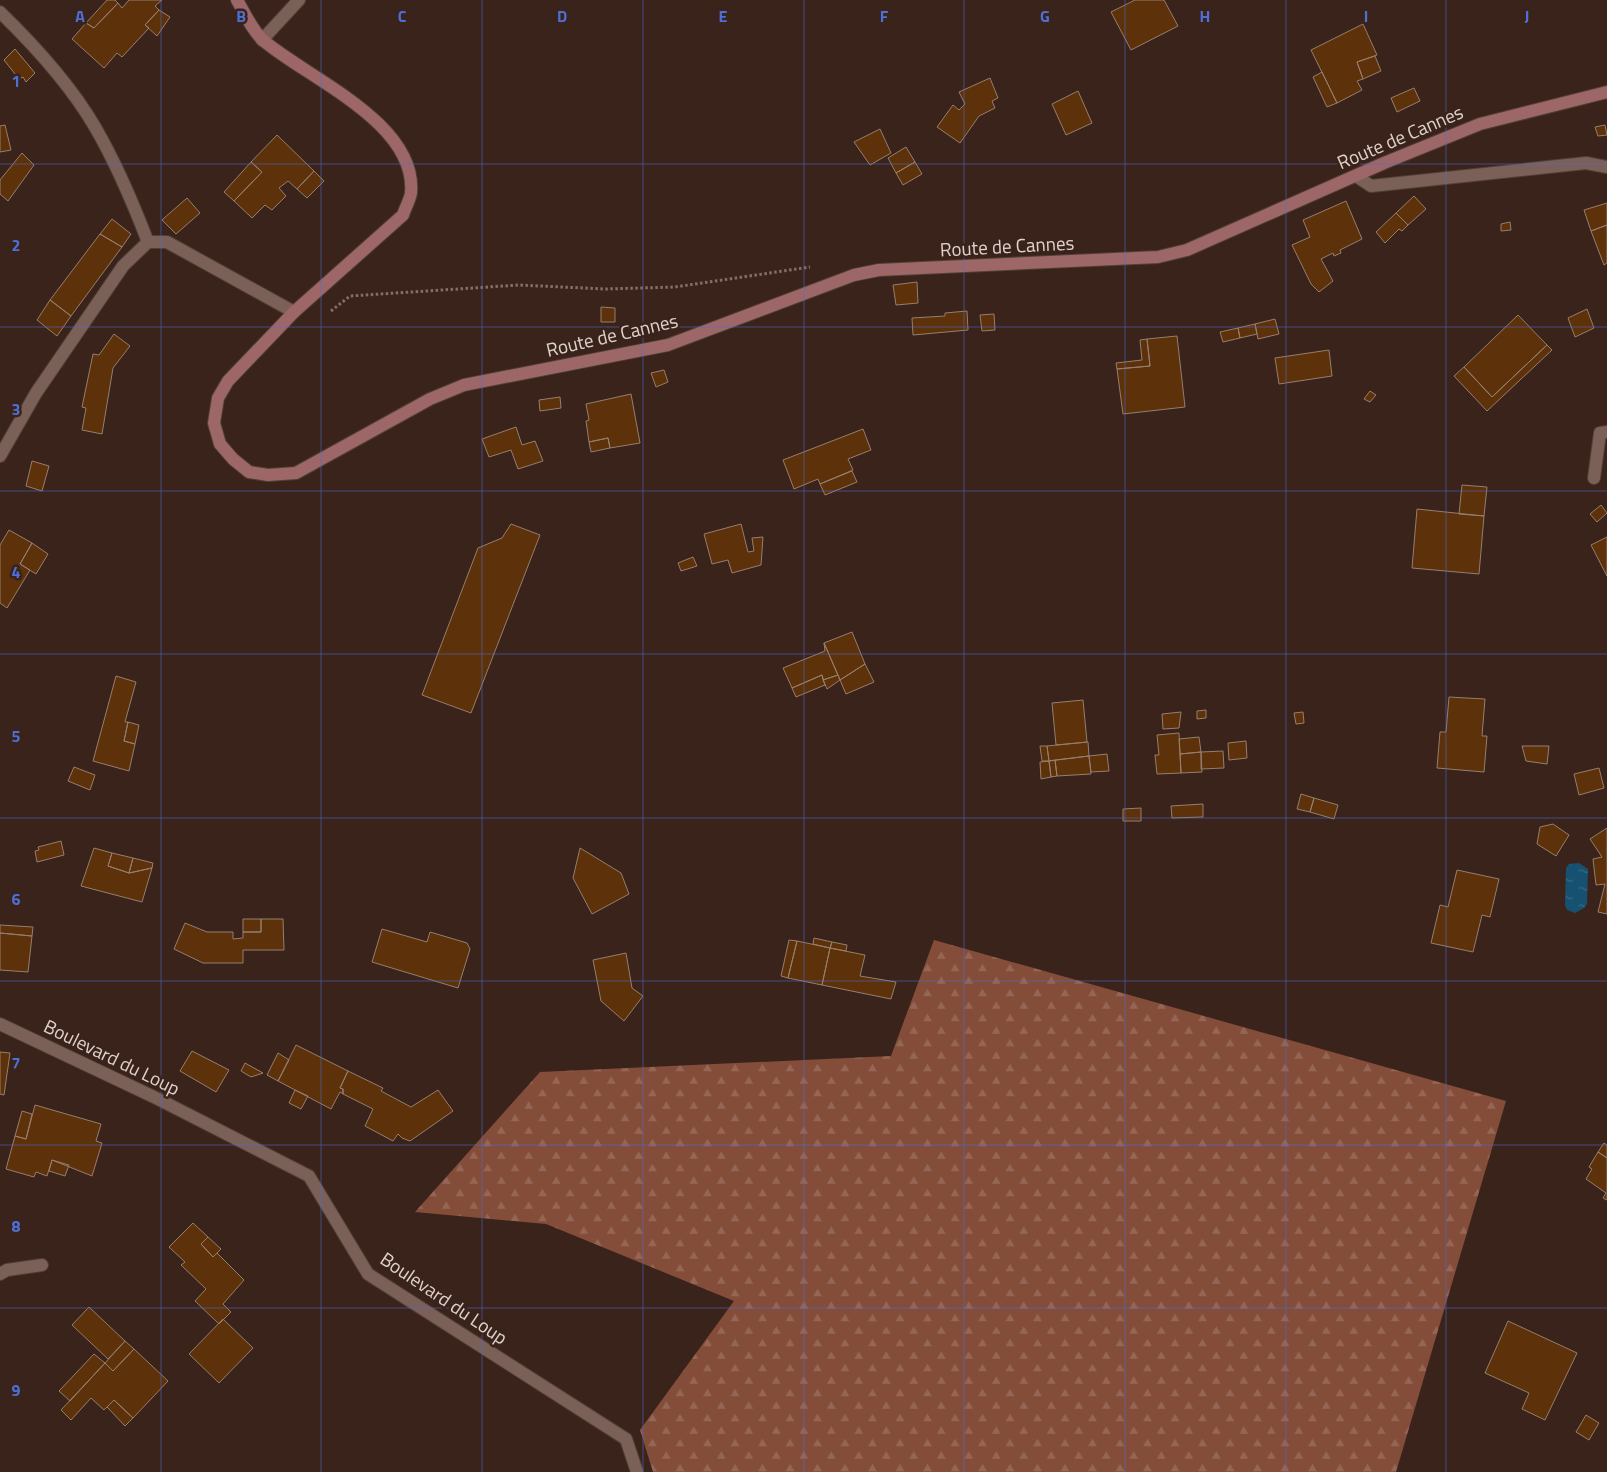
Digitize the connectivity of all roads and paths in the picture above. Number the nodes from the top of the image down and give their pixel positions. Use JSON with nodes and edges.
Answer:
{"nodes":[{"id":1,"x":237,"y":0,"type":"edge"},
{"id":2,"x":299,"y":0,"type":"edge"},
{"id":3,"x":0,"y":12,"type":"edge"},
{"id":4,"x":262,"y":40,"type":"junction"},
{"id":5,"x":1607,"y":92,"type":"edge"},
{"id":6,"x":1607,"y":167,"type":"edge"},
{"id":7,"x":1356,"y":176,"type":"junction"},
{"id":8,"x":148,"y":242,"type":"junction"},
{"id":9,"x":817,"y":266,"type":"dead end"},
{"id":10,"x":294,"y":312,"type":"junction"},
{"id":11,"x":329,"y":313,"type":"dead end"},
{"id":12,"x":1607,"y":432,"type":"edge"},
{"id":13,"x":0,"y":456,"type":"edge"},
{"id":14,"x":1594,"y":478,"type":"dead end"},
{"id":15,"x":0,"y":1024,"type":"edge"},
{"id":16,"x":42,"y":1265,"type":"dead end"},
{"id":17,"x":0,"y":1274,"type":"edge"},
{"id":18,"x":637,"y":1472,"type":"edge"}],
"edges":[{"from":1,"to":4,"type":"main road"},
{"from":2,"to":4,"type":"street"},
{"from":3,"to":8,"type":"street"},
{"from":4,"to":10,"type":"main road","name":"Route de Cannes"},
{"from":5,"to":7,"type":"main road","name":"Route de Cannes"},
{"from":6,"to":7,"type":"street"},
{"from":7,"to":10,"type":"main road","name":"Route de Cannes"},
{"from":8,"to":10,"type":"street"},
{"from":8,"to":13,"type":"street"},
{"from":9,"to":11,"type":"path"},
{"from":12,"to":14,"type":"street"},
{"from":15,"to":18,"type":"street","name":"Boulevard du Loup"},
{"from":16,"to":17,"type":"street"}]}
